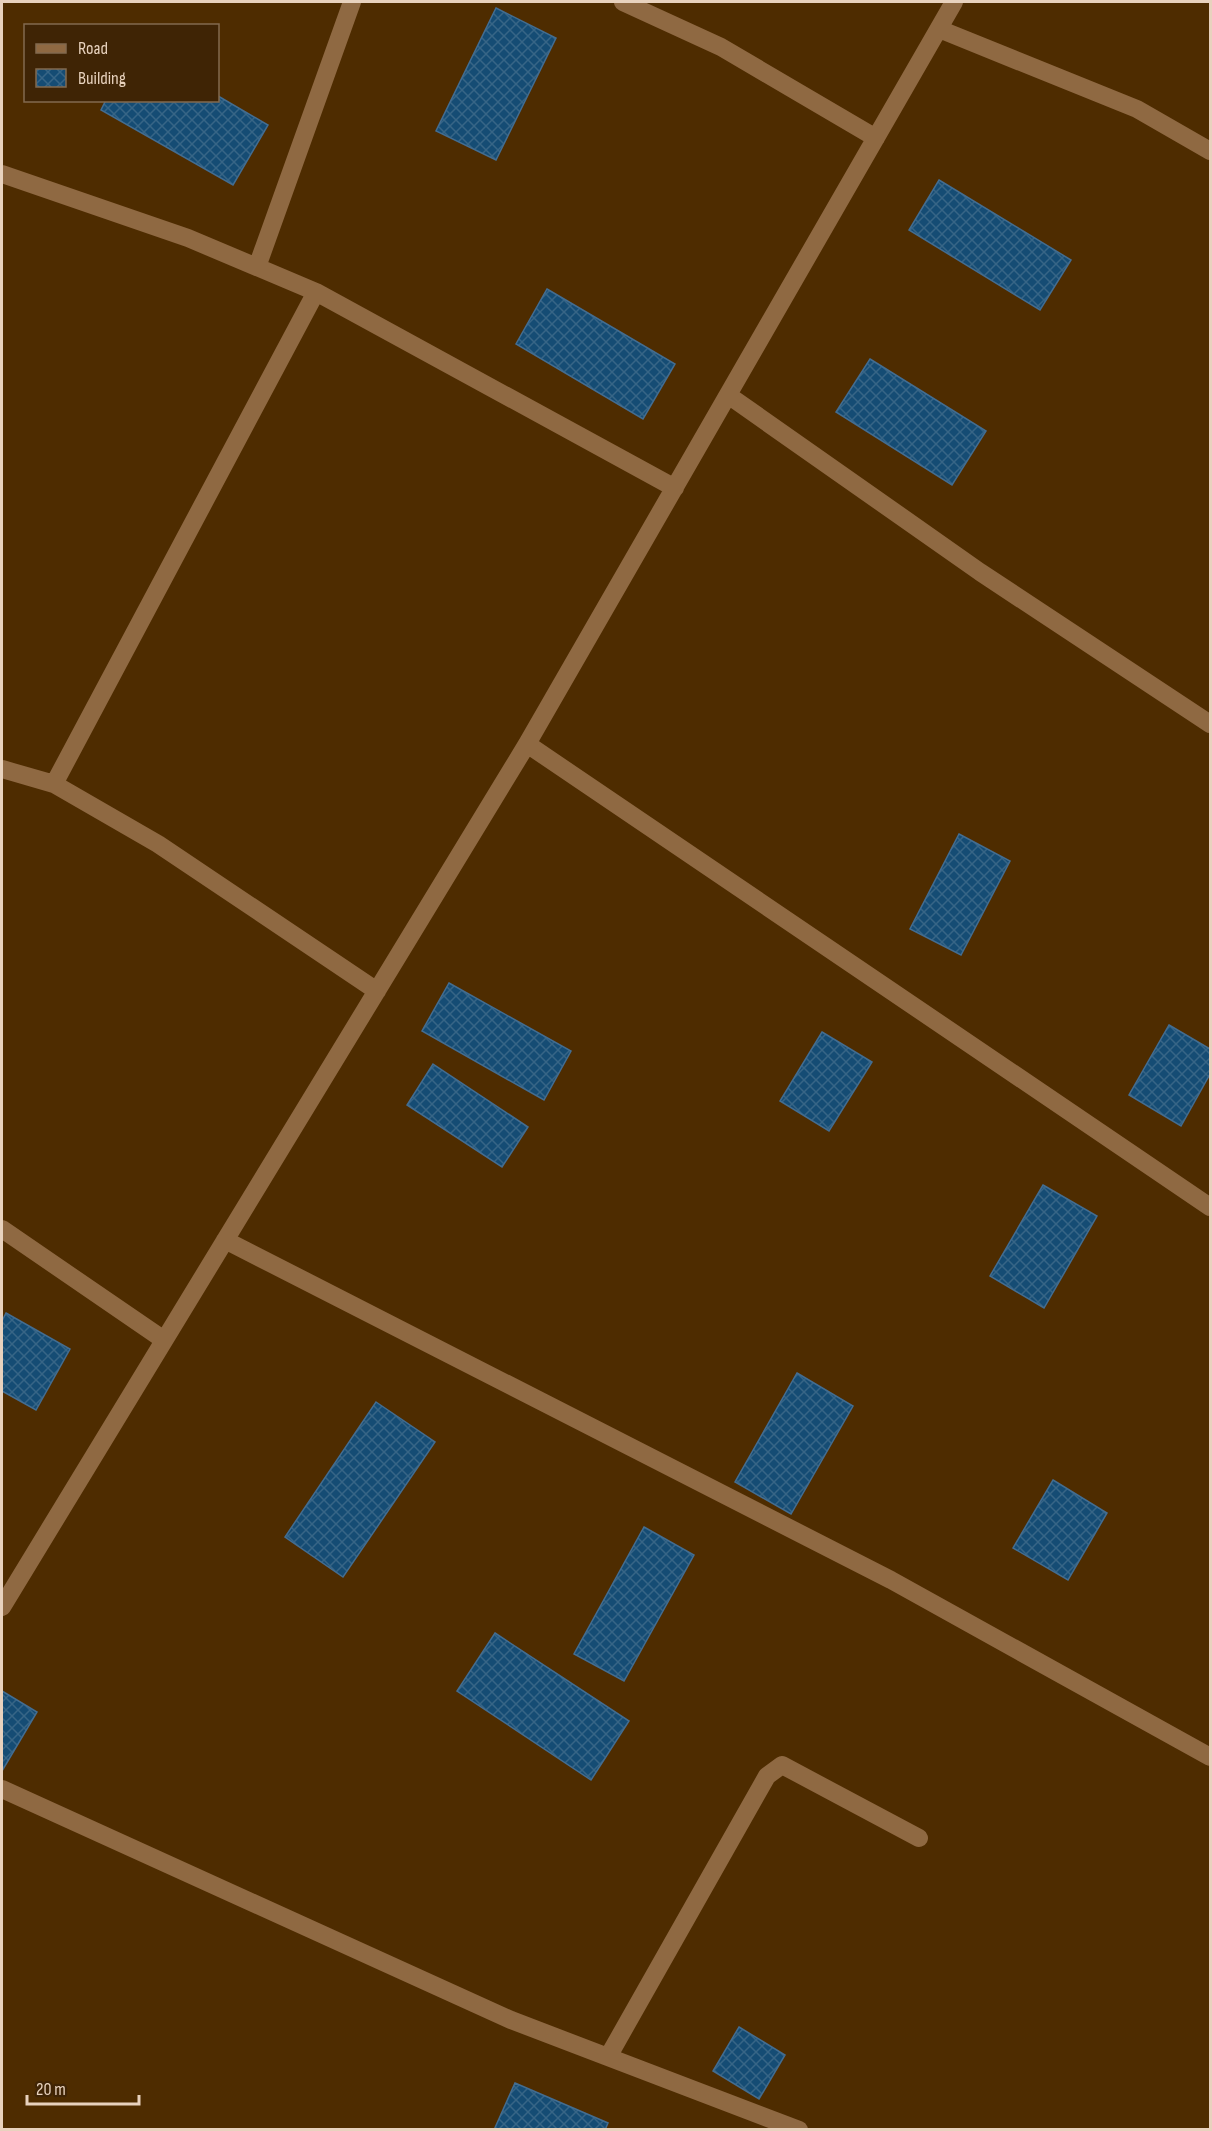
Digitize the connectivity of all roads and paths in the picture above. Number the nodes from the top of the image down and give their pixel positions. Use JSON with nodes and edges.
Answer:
{"nodes":[{"id":1,"x":352,"y":2,"type":"edge"},
{"id":2,"x":623,"y":2,"type":"edge"},
{"id":3,"x":954,"y":2,"type":"edge"},
{"id":4,"x":939,"y":29,"type":"junction"},
{"id":5,"x":876,"y":138,"type":"junction"},
{"id":6,"x":1210,"y":151,"type":"edge"},
{"id":7,"x":2,"y":174,"type":"edge"},
{"id":8,"x":257,"y":267,"type":"junction"},
{"id":9,"x":316,"y":292,"type":"junction"},
{"id":10,"x":728,"y":395,"type":"junction"},
{"id":11,"x":675,"y":488,"type":"junction"},
{"id":12,"x":1210,"y":724,"type":"edge"},
{"id":13,"x":527,"y":744,"type":"junction"},
{"id":14,"x":2,"y":769,"type":"edge"},
{"id":15,"x":54,"y":784,"type":"junction"},
{"id":16,"x":377,"y":991,"type":"junction"},
{"id":17,"x":1210,"y":1207,"type":"edge"},
{"id":18,"x":2,"y":1229,"type":"edge"},
{"id":19,"x":225,"y":1240,"type":"junction"},
{"id":20,"x":164,"y":1340,"type":"junction"},
{"id":21,"x":2,"y":1607,"type":"edge"},
{"id":22,"x":1210,"y":1756,"type":"edge"},
{"id":23,"x":2,"y":1789,"type":"edge"},
{"id":24,"x":919,"y":1838,"type":"dead end"},
{"id":25,"x":608,"y":2057,"type":"junction"},
{"id":26,"x":799,"y":2130,"type":"edge"}],
"edges":[{"from":1,"to":8,"type":"street"},
{"from":2,"to":5,"type":"street"},
{"from":3,"to":4,"type":"street"},
{"from":4,"to":5,"type":"street"},
{"from":4,"to":6,"type":"street"},
{"from":5,"to":10,"type":"street"},
{"from":7,"to":8,"type":"street"},
{"from":8,"to":9,"type":"street"},
{"from":9,"to":11,"type":"street"},
{"from":9,"to":15,"type":"street"},
{"from":10,"to":11,"type":"street"},
{"from":10,"to":12,"type":"street"},
{"from":11,"to":13,"type":"street"},
{"from":13,"to":16,"type":"street"},
{"from":13,"to":17,"type":"street"},
{"from":14,"to":15,"type":"street"},
{"from":15,"to":16,"type":"street"},
{"from":16,"to":19,"type":"street"},
{"from":18,"to":20,"type":"street"},
{"from":19,"to":20,"type":"street"},
{"from":19,"to":22,"type":"street"},
{"from":20,"to":21,"type":"street"},
{"from":23,"to":25,"type":"street"},
{"from":24,"to":25,"type":"street"},
{"from":25,"to":26,"type":"street"}]}
